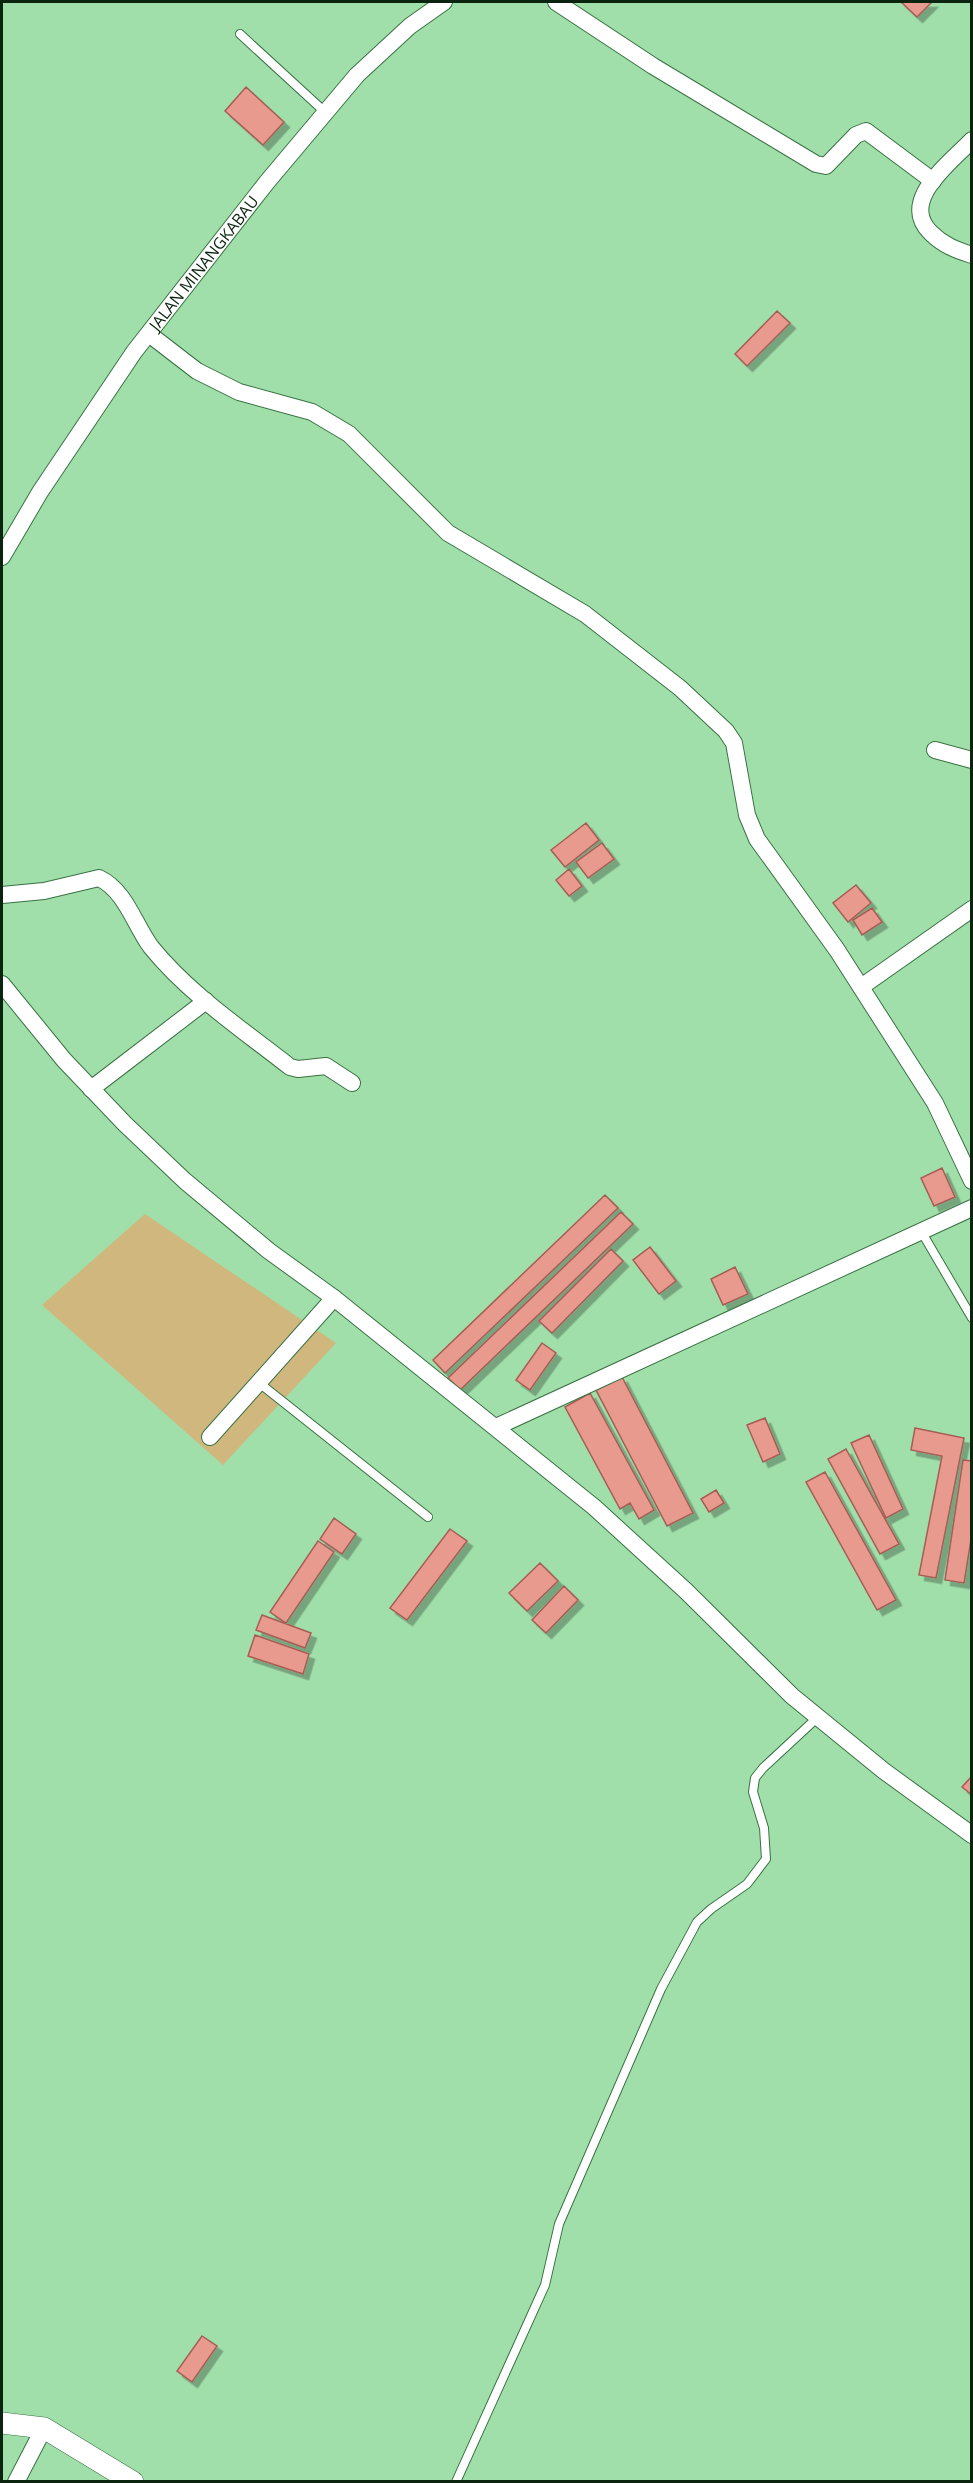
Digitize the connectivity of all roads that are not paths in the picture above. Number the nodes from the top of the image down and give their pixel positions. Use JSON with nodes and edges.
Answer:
{"nodes":[{"id":1,"x":444,"y":2,"type":"edge"},
{"id":2,"x":556,"y":2,"type":"edge"},
{"id":3,"x":240,"y":34,"type":"dead end"},
{"id":4,"x":326,"y":112,"type":"junction"},
{"id":5,"x":972,"y":140,"type":"edge"},
{"id":6,"x":933,"y":181,"type":"junction"},
{"id":7,"x":972,"y":255,"type":"edge"},
{"id":8,"x":149,"y":334,"type":"junction"},
{"id":9,"x":2,"y":557,"type":"edge"},
{"id":10,"x":935,"y":750,"type":"dead end"},
{"id":11,"x":972,"y":760,"type":"edge"},
{"id":12,"x":2,"y":895,"type":"edge"},
{"id":13,"x":972,"y":909,"type":"edge"},
{"id":14,"x":2,"y":984,"type":"edge"},
{"id":15,"x":861,"y":987,"type":"junction"},
{"id":16,"x":206,"y":1000,"type":"junction"},
{"id":17,"x":352,"y":1083,"type":"dead end"},
{"id":18,"x":91,"y":1089,"type":"junction"},
{"id":19,"x":972,"y":1181,"type":"edge"},
{"id":20,"x":972,"y":1208,"type":"edge"},
{"id":21,"x":921,"y":1231,"type":"junction"},
{"id":22,"x":334,"y":1298,"type":"junction"},
{"id":23,"x":972,"y":1318,"type":"edge"},
{"id":24,"x":258,"y":1382,"type":"junction"},
{"id":25,"x":496,"y":1427,"type":"junction"},
{"id":26,"x":210,"y":1437,"type":"dead end"},
{"id":27,"x":428,"y":1517,"type":"dead end"},
{"id":28,"x":818,"y":1717,"type":"junction"},
{"id":29,"x":972,"y":1835,"type":"edge"},
{"id":30,"x":2,"y":2423,"type":"edge"},
{"id":31,"x":44,"y":2428,"type":"junction"},
{"id":32,"x":16,"y":2481,"type":"edge"},
{"id":33,"x":133,"y":2481,"type":"edge"},
{"id":34,"x":456,"y":2481,"type":"edge"}],
"edges":[{"from":1,"to":4,"type":"street","name":"JALAN MINANGKABAU"},
{"from":2,"to":6,"type":"street"},
{"from":3,"to":4,"type":"lane"},
{"from":4,"to":8,"type":"street","name":"JALAN MINANGKABAU"},
{"from":5,"to":6,"type":"street"},
{"from":6,"to":7,"type":"street"},
{"from":8,"to":9,"type":"street","name":"JALAN MINANGKABAU"},
{"from":8,"to":15,"type":"street"},
{"from":10,"to":11,"type":"street"},
{"from":12,"to":16,"type":"street"},
{"from":13,"to":15,"type":"street"},
{"from":14,"to":18,"type":"street"},
{"from":15,"to":19,"type":"street"},
{"from":16,"to":17,"type":"street"},
{"from":16,"to":18,"type":"street"},
{"from":18,"to":22,"type":"street"},
{"from":20,"to":21,"type":"street"},
{"from":21,"to":23,"type":"lane"},
{"from":21,"to":25,"type":"street"},
{"from":22,"to":24,"type":"street"},
{"from":22,"to":25,"type":"street"},
{"from":24,"to":26,"type":"street"},
{"from":24,"to":27,"type":"lane"},
{"from":25,"to":28,"type":"street"},
{"from":28,"to":29,"type":"street"},
{"from":28,"to":34,"type":"lane"},
{"from":30,"to":31,"type":"street"},
{"from":31,"to":32,"type":"street"},
{"from":31,"to":33,"type":"street"}]}
